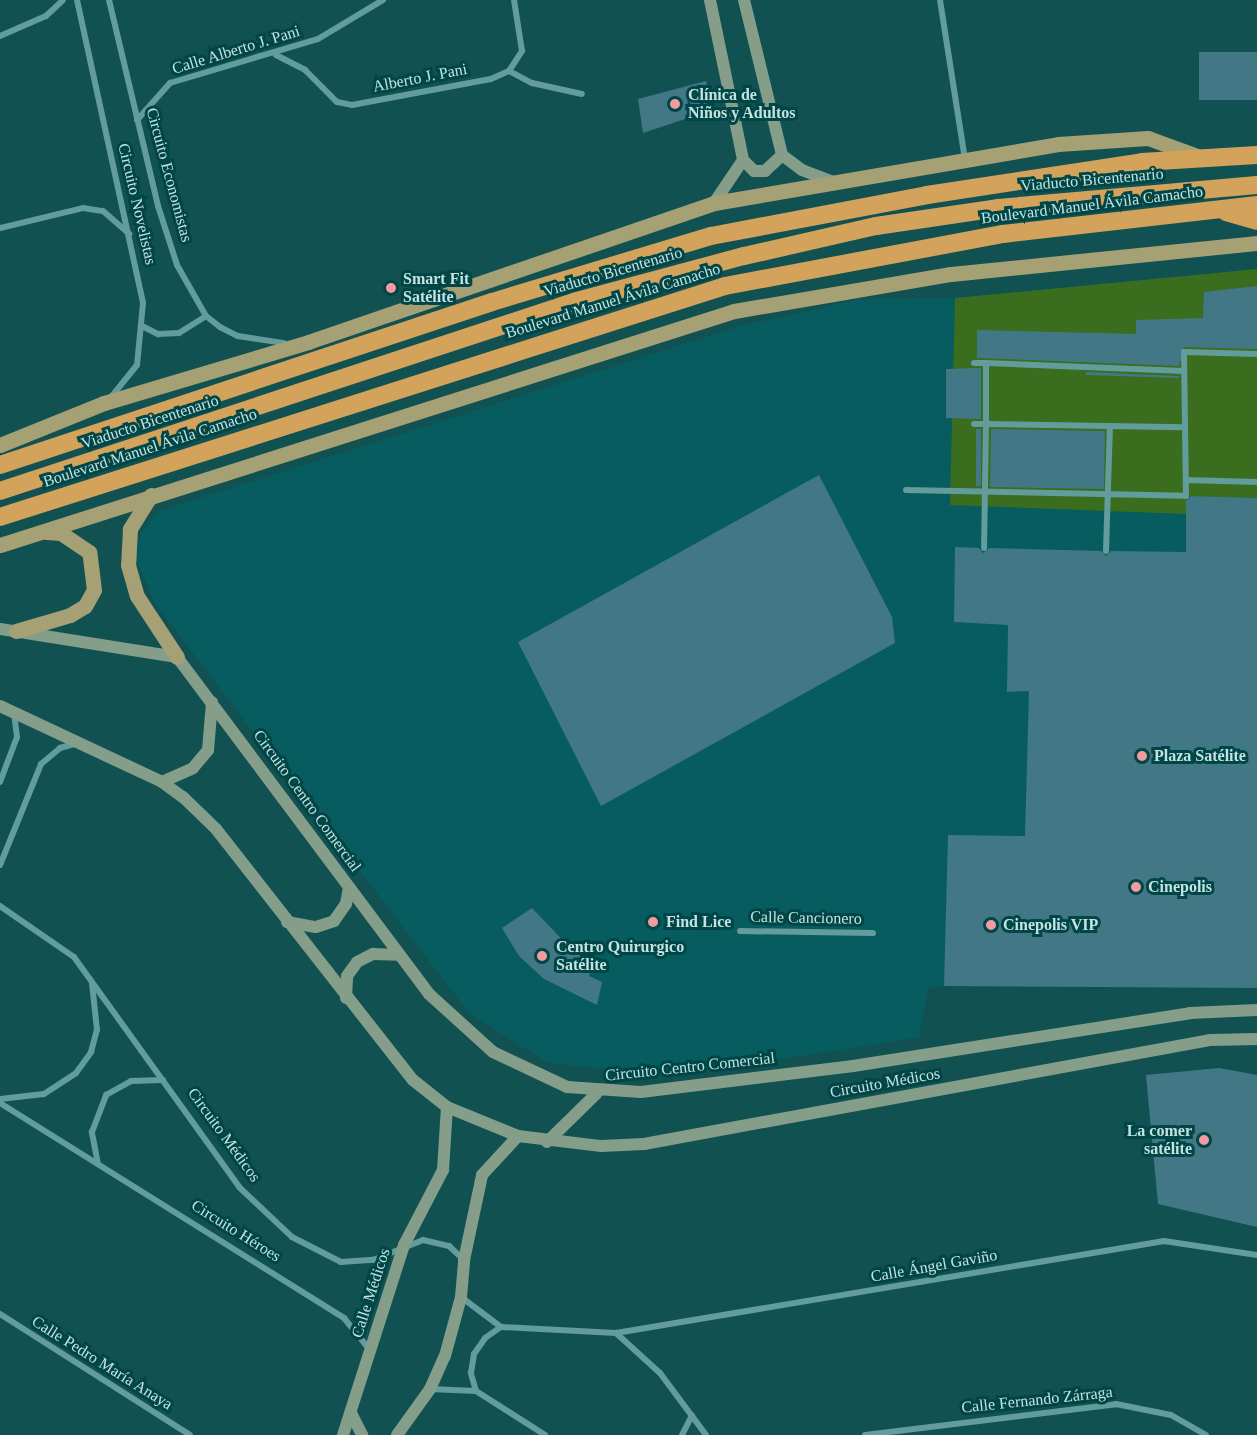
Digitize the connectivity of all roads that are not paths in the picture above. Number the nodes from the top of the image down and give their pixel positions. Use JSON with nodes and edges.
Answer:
{"nodes":[{"id":1,"x":63,"y":0,"type":"edge"},
{"id":2,"x":77,"y":0,"type":"edge"},
{"id":3,"x":109,"y":0,"type":"edge"},
{"id":4,"x":383,"y":0,"type":"edge"},
{"id":5,"x":514,"y":0,"type":"edge"},
{"id":6,"x":710,"y":0,"type":"edge"},
{"id":7,"x":744,"y":0,"type":"edge"},
{"id":8,"x":940,"y":0,"type":"edge"},
{"id":9,"x":0,"y":36,"type":"edge"},
{"id":10,"x":276,"y":55,"type":"junction"},
{"id":11,"x":509,"y":71,"type":"junction"},
{"id":12,"x":582,"y":94,"type":"dead end"},
{"id":13,"x":137,"y":120,"type":"junction"},
{"id":14,"x":782,"y":155,"type":"junction"},
{"id":15,"x":1257,"y":155,"type":"edge"},
{"id":16,"x":1203,"y":158,"type":"junction"},
{"id":17,"x":965,"y":159,"type":"junction"},
{"id":18,"x":743,"y":160,"type":"junction"},
{"id":19,"x":833,"y":182,"type":"junction"},
{"id":20,"x":1257,"y":185,"type":"edge"},
{"id":21,"x":714,"y":203,"type":"junction"},
{"id":22,"x":1257,"y":205,"type":"edge"},
{"id":23,"x":1216,"y":210,"type":"junction"},
{"id":24,"x":1257,"y":221,"type":"edge"},
{"id":25,"x":0,"y":228,"type":"edge"},
{"id":26,"x":130,"y":236,"type":"junction"},
{"id":27,"x":1257,"y":243,"type":"edge"},
{"id":28,"x":206,"y":316,"type":"junction"},
{"id":29,"x":144,"y":327,"type":"junction"},
{"id":30,"x":308,"y":342,"type":"junction"},
{"id":31,"x":1257,"y":354,"type":"edge"},
{"id":32,"x":974,"y":363,"type":"dead end"},
{"id":33,"x":986,"y":363,"type":"junction"},
{"id":34,"x":1184,"y":370,"type":"junction"},
{"id":35,"x":104,"y":403,"type":"junction"},
{"id":36,"x":975,"y":424,"type":"dead end"},
{"id":37,"x":986,"y":424,"type":"junction"},
{"id":38,"x":1110,"y":427,"type":"junction"},
{"id":39,"x":1185,"y":427,"type":"junction"},
{"id":40,"x":0,"y":445,"type":"edge"},
{"id":41,"x":0,"y":465,"type":"edge"},
{"id":42,"x":1186,"y":480,"type":"junction"},
{"id":43,"x":1257,"y":482,"type":"edge"},
{"id":44,"x":906,"y":490,"type":"dead end"},
{"id":45,"x":0,"y":491,"type":"edge"},
{"id":46,"x":985,"y":492,"type":"junction"},
{"id":47,"x":151,"y":495,"type":"junction"},
{"id":48,"x":1108,"y":495,"type":"junction"},
{"id":49,"x":0,"y":517,"type":"edge"},
{"id":50,"x":37,"y":532,"type":"junction"},
{"id":51,"x":0,"y":545,"type":"edge"},
{"id":52,"x":984,"y":548,"type":"dead end"},
{"id":53,"x":1106,"y":551,"type":"dead end"},
{"id":54,"x":0,"y":630,"type":"edge"},
{"id":55,"x":16,"y":631,"type":"junction"},
{"id":56,"x":177,"y":657,"type":"junction"},
{"id":57,"x":212,"y":701,"type":"junction"},
{"id":58,"x":0,"y":706,"type":"edge"},
{"id":59,"x":14,"y":712,"type":"junction"},
{"id":60,"x":79,"y":743,"type":"junction"},
{"id":61,"x":0,"y":782,"type":"edge"},
{"id":62,"x":162,"y":782,"type":"junction"},
{"id":63,"x":0,"y":865,"type":"edge"},
{"id":64,"x":349,"y":887,"type":"junction"},
{"id":65,"x":0,"y":906,"type":"edge"},
{"id":66,"x":287,"y":922,"type":"junction"},
{"id":67,"x":740,"y":931,"type":"dead end"},
{"id":68,"x":873,"y":933,"type":"dead end"},
{"id":69,"x":398,"y":955,"type":"junction"},
{"id":70,"x":91,"y":979,"type":"junction"},
{"id":71,"x":346,"y":1000,"type":"junction"},
{"id":72,"x":1257,"y":1010,"type":"edge"},
{"id":73,"x":1257,"y":1039,"type":"edge"},
{"id":74,"x":163,"y":1080,"type":"junction"},
{"id":75,"x":597,"y":1093,"type":"junction"},
{"id":76,"x":0,"y":1101,"type":"edge"},
{"id":77,"x":447,"y":1107,"type":"junction"},
{"id":78,"x":518,"y":1136,"type":"junction"},
{"id":79,"x":547,"y":1142,"type":"junction"},
{"id":80,"x":98,"y":1164,"type":"junction"},
{"id":81,"x":404,"y":1245,"type":"junction"},
{"id":82,"x":1257,"y":1255,"type":"edge"},
{"id":83,"x":464,"y":1260,"type":"junction"},
{"id":84,"x":461,"y":1297,"type":"junction"},
{"id":85,"x":0,"y":1314,"type":"edge"},
{"id":86,"x":501,"y":1328,"type":"junction"},
{"id":87,"x":616,"y":1333,"type":"junction"},
{"id":88,"x":370,"y":1350,"type":"junction"},
{"id":89,"x":430,"y":1389,"type":"junction"},
{"id":90,"x":476,"y":1391,"type":"junction"},
{"id":91,"x":351,"y":1413,"type":"junction"},
{"id":92,"x":692,"y":1414,"type":"junction"},
{"id":93,"x":190,"y":1435,"type":"edge"},
{"id":94,"x":343,"y":1435,"type":"edge"},
{"id":95,"x":362,"y":1435,"type":"edge"},
{"id":96,"x":397,"y":1435,"type":"edge"},
{"id":97,"x":546,"y":1435,"type":"edge"},
{"id":98,"x":682,"y":1435,"type":"edge"},
{"id":99,"x":706,"y":1435,"type":"edge"},
{"id":100,"x":865,"y":1435,"type":"edge"},
{"id":101,"x":1206,"y":1435,"type":"edge"}],
"edges":[{"from":1,"to":9,"type":"street"},
{"from":2,"to":26,"type":"street","name":"Circuito Novelistas"},
{"from":3,"to":13,"type":"street","name":"Circuito Economistas"},
{"from":4,"to":10,"type":"street","name":"Calle Alberto J. Pani"},
{"from":5,"to":11,"type":"street"},
{"from":6,"to":18,"type":"main road"},
{"from":7,"to":14,"type":"main road"},
{"from":8,"to":17,"type":"street"},
{"from":10,"to":11,"type":"street","name":"Alberto J. Pani"},
{"from":10,"to":13,"type":"street","name":"Calle Alberto J. Pani"},
{"from":11,"to":12,"type":"street"},
{"from":13,"to":28,"type":"street","name":"Circuito Economistas"},
{"from":14,"to":18,"type":"main road"},
{"from":14,"to":19,"type":"main road"},
{"from":15,"to":16,"type":"highway","name":"Boulevard Manuel Ávila Camacho"},
{"from":16,"to":17,"type":"main road","name":"Boulevard Manuel Ávila Camacho"},
{"from":16,"to":41,"type":"highway","name":"Boulevard Manuel Ávila Camacho"},
{"from":17,"to":19,"type":"main road","name":"Boulevard Manuel Ávila Camacho"},
{"from":18,"to":21,"type":"main road"},
{"from":19,"to":21,"type":"main road","name":"Boulevard Manuel Ávila Camacho"},
{"from":20,"to":45,"type":"highway","name":"Viaducto Bicentenario"},
{"from":21,"to":30,"type":"main road","name":"Boulevard Manuel Ávila Camacho"},
{"from":22,"to":23,"type":"highway","name":"Boulevard Manuel Ávila Camacho"},
{"from":23,"to":24,"type":"highway"},
{"from":23,"to":49,"type":"highway","name":"Boulevard Manuel Ávila Camacho"},
{"from":25,"to":26,"type":"street"},
{"from":26,"to":29,"type":"street","name":"Circuito Novelistas"},
{"from":27,"to":47,"type":"main road"},
{"from":28,"to":29,"type":"street"},
{"from":28,"to":30,"type":"street"},
{"from":29,"to":35,"type":"street","name":"Circuito Novelistas"},
{"from":30,"to":35,"type":"main road","name":"Boulevard Manuel Ávila Camacho"},
{"from":31,"to":34,"type":"street"},
{"from":32,"to":33,"type":"street"},
{"from":33,"to":34,"type":"street"},
{"from":33,"to":37,"type":"street"},
{"from":34,"to":39,"type":"street"},
{"from":35,"to":40,"type":"main road","name":"Boulevard Manuel Ávila Camacho"},
{"from":36,"to":37,"type":"street"},
{"from":37,"to":38,"type":"street"},
{"from":37,"to":46,"type":"street"},
{"from":38,"to":39,"type":"street"},
{"from":38,"to":48,"type":"street"},
{"from":39,"to":42,"type":"street"},
{"from":42,"to":43,"type":"street"},
{"from":42,"to":48,"type":"street"},
{"from":44,"to":46,"type":"street"},
{"from":46,"to":48,"type":"street"},
{"from":46,"to":52,"type":"street"},
{"from":47,"to":50,"type":"main road"},
{"from":47,"to":56,"type":"main road"},
{"from":48,"to":53,"type":"street"},
{"from":50,"to":51,"type":"main road"},
{"from":50,"to":55,"type":"main road"},
{"from":54,"to":55,"type":"main road"},
{"from":55,"to":56,"type":"main road"},
{"from":56,"to":57,"type":"main road","name":"Circuito Centro Comercial"},
{"from":57,"to":62,"type":"main road"},
{"from":57,"to":64,"type":"main road","name":"Circuito Centro Comercial"},
{"from":58,"to":59,"type":"main road","name":"Circuito Médicos"},
{"from":59,"to":60,"type":"main road","name":"Circuito Médicos"},
{"from":59,"to":61,"type":"street"},
{"from":60,"to":62,"type":"main road","name":"Circuito Médicos"},
{"from":60,"to":63,"type":"street"},
{"from":62,"to":66,"type":"main road","name":"Circuito Médicos"},
{"from":64,"to":66,"type":"main road"},
{"from":64,"to":69,"type":"main road","name":"Circuito Centro Comercial"},
{"from":65,"to":70,"type":"street","name":"Circuito Médicos"},
{"from":66,"to":71,"type":"main road","name":"Circuito Médicos"},
{"from":67,"to":68,"type":"street","name":"Calle Cancionero"},
{"from":69,"to":71,"type":"main road"},
{"from":69,"to":75,"type":"main road","name":"Circuito Centro Comercial"},
{"from":70,"to":74,"type":"street","name":"Circuito Médicos"},
{"from":70,"to":76,"type":"street"},
{"from":71,"to":77,"type":"main road","name":"Circuito Médicos"},
{"from":72,"to":75,"type":"main road","name":"Circuito Centro Comercial"},
{"from":73,"to":79,"type":"main road","name":"Circuito Médicos"},
{"from":74,"to":80,"type":"street"},
{"from":74,"to":81,"type":"street","name":"Circuito Médicos"},
{"from":75,"to":79,"type":"main road"},
{"from":76,"to":80,"type":"street","name":"Circuito Héroes"},
{"from":77,"to":78,"type":"main road","name":"Circuito Médicos"},
{"from":77,"to":81,"type":"main road"},
{"from":78,"to":79,"type":"main road","name":"Circuito Médicos"},
{"from":78,"to":83,"type":"main road"},
{"from":80,"to":88,"type":"street","name":"Circuito Héroes"},
{"from":81,"to":83,"type":"street","name":"Circuito Médicos"},
{"from":81,"to":88,"type":"main road","name":"Calle Médicos"},
{"from":82,"to":87,"type":"street","name":"Calle Ángel Gaviño"},
{"from":83,"to":84,"type":"main road"},
{"from":84,"to":86,"type":"street"},
{"from":84,"to":89,"type":"main road"},
{"from":85,"to":93,"type":"street","name":"Calle Pedro María Anaya"},
{"from":86,"to":87,"type":"street"},
{"from":86,"to":90,"type":"street"},
{"from":87,"to":92,"type":"street"},
{"from":88,"to":91,"type":"main road"},
{"from":89,"to":90,"type":"street"},
{"from":89,"to":96,"type":"main road"},
{"from":90,"to":97,"type":"street"},
{"from":91,"to":94,"type":"main road"},
{"from":91,"to":95,"type":"main road"},
{"from":92,"to":98,"type":"street"},
{"from":92,"to":99,"type":"street"},
{"from":100,"to":101,"type":"street","name":"Calle Fernando Zárraga"}]}
